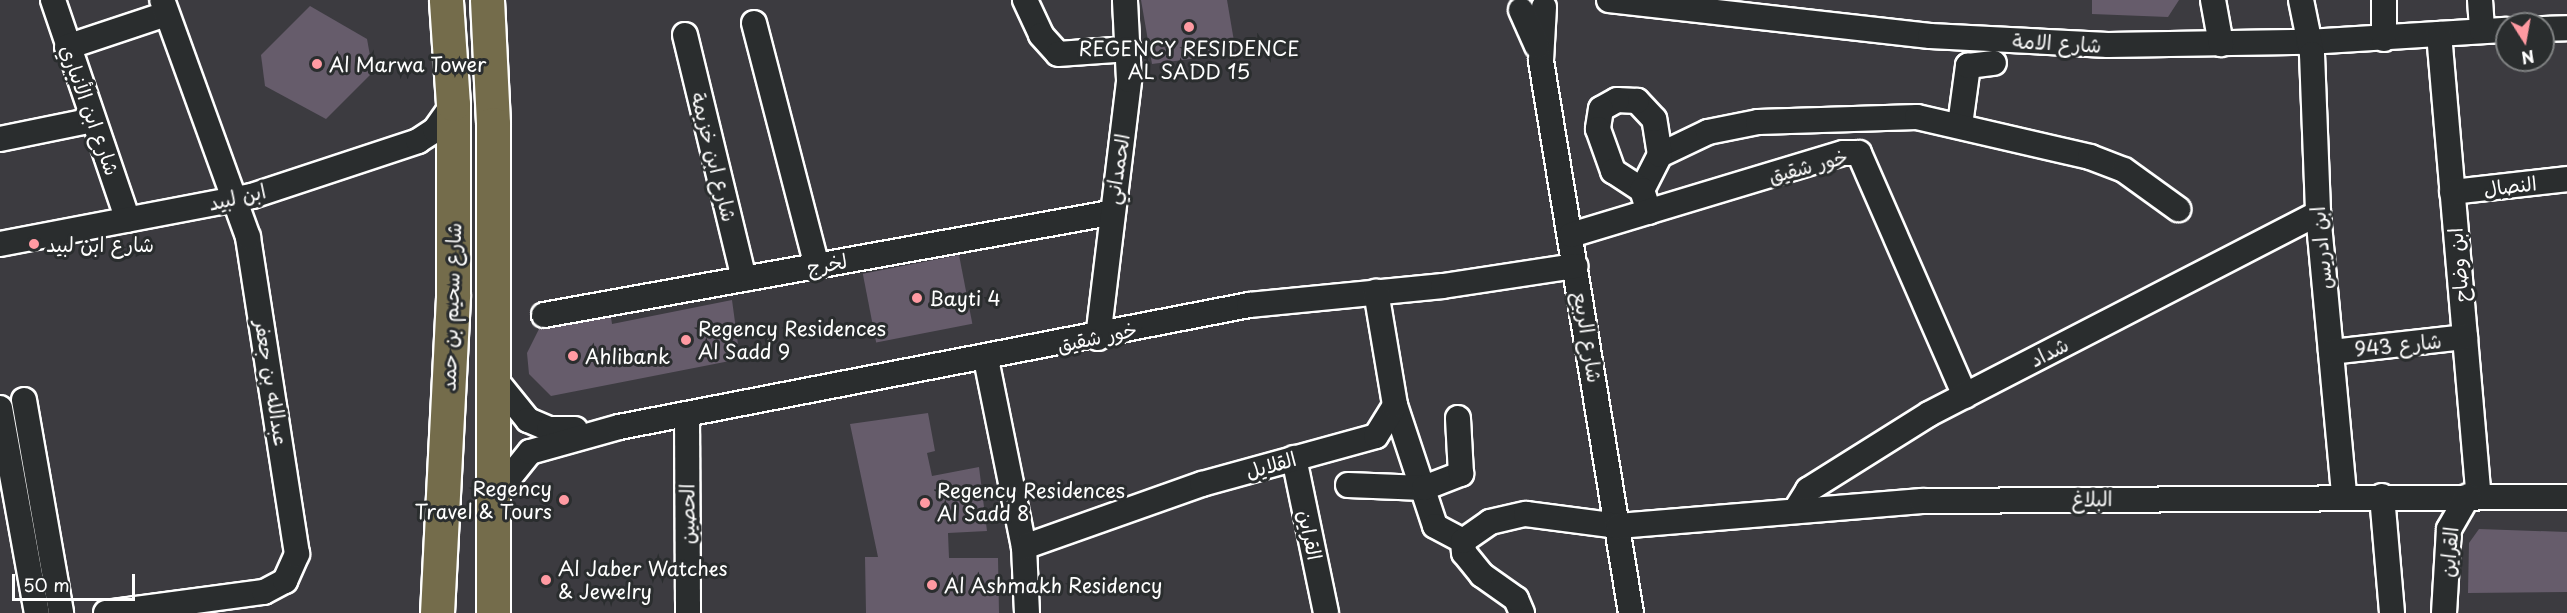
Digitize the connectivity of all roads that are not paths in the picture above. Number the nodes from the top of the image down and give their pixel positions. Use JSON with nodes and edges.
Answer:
{"nodes":[{"id":1,"x":52,"y":0,"type":"edge"},
{"id":2,"x":446,"y":0,"type":"edge"},
{"id":3,"x":1025,"y":0,"type":"edge"},
{"id":4,"x":1125,"y":0,"type":"edge"},
{"id":5,"x":1609,"y":0,"type":"edge"},
{"id":6,"x":2213,"y":0,"type":"edge"},
{"id":7,"x":2301,"y":0,"type":"edge"},
{"id":8,"x":2384,"y":0,"type":"edge"},
{"id":9,"x":2480,"y":0,"type":"edge"},
{"id":10,"x":1531,"y":3,"type":"edge"},
{"id":11,"x":491,"y":5,"type":"edge"},
{"id":12,"x":164,"y":7,"type":"edge"},
{"id":13,"x":1793,"y":10,"type":"edge"},
{"id":14,"x":754,"y":23,"type":"dead end"},
{"id":15,"x":2495,"y":30,"type":"edge"},
{"id":16,"x":2482,"y":31,"type":"junction"},
{"id":17,"x":2439,"y":34,"type":"junction"},
{"id":18,"x":685,"y":35,"type":"dead end"},
{"id":19,"x":2384,"y":39,"type":"junction"},
{"id":20,"x":2308,"y":42,"type":"junction"},
{"id":21,"x":2221,"y":44,"type":"junction"},
{"id":22,"x":67,"y":47,"type":"junction"},
{"id":23,"x":1129,"y":49,"type":"junction"},
{"id":24,"x":1994,"y":63,"type":"dead end"},
{"id":25,"x":453,"y":104,"type":"junction"},
{"id":26,"x":93,"y":120,"type":"junction"},
{"id":27,"x":1960,"y":125,"type":"junction"},
{"id":28,"x":0,"y":139,"type":"edge"},
{"id":29,"x":1660,"y":155,"type":"junction"},
{"id":30,"x":2567,"y":179,"type":"edge"},
{"id":31,"x":2452,"y":192,"type":"junction"},
{"id":32,"x":236,"y":199,"type":"junction"},
{"id":33,"x":1645,"y":201,"type":"junction"},
{"id":34,"x":2178,"y":209,"type":"dead end"},
{"id":35,"x":1110,"y":213,"type":"junction"},
{"id":36,"x":2318,"y":213,"type":"junction"},
{"id":37,"x":128,"y":220,"type":"junction"},
{"id":38,"x":1571,"y":235,"type":"junction"},
{"id":39,"x":0,"y":244,"type":"edge"},
{"id":40,"x":817,"y":266,"type":"junction"},
{"id":41,"x":1576,"y":266,"type":"junction"},
{"id":42,"x":744,"y":279,"type":"junction"},
{"id":43,"x":1376,"y":292,"type":"junction"},
{"id":44,"x":544,"y":315,"type":"dead end"},
{"id":45,"x":1098,"y":338,"type":"junction"},
{"id":46,"x":2465,"y":338,"type":"junction"},
{"id":47,"x":2331,"y":352,"type":"junction"},
{"id":48,"x":986,"y":359,"type":"junction"},
{"id":49,"x":494,"y":378,"type":"junction"},
{"id":50,"x":1965,"y":396,"type":"junction"},
{"id":51,"x":24,"y":400,"type":"dead end"},
{"id":52,"x":1395,"y":405,"type":"junction"},
{"id":53,"x":0,"y":408,"type":"edge"},
{"id":54,"x":687,"y":415,"type":"junction"},
{"id":55,"x":1458,"y":418,"type":"dead end"},
{"id":56,"x":619,"y":427,"type":"junction"},
{"id":57,"x":4,"y":456,"type":"edge"},
{"id":58,"x":1294,"y":458,"type":"junction"},
{"id":59,"x":1348,"y":485,"type":"dead end"},
{"id":60,"x":1424,"y":488,"type":"junction"},
{"id":61,"x":2344,"y":495,"type":"junction"},
{"id":62,"x":2382,"y":496,"type":"junction"},
{"id":63,"x":2473,"y":496,"type":"junction"},
{"id":64,"x":2567,"y":497,"type":"edge"},
{"id":65,"x":494,"y":498,"type":"junction"},
{"id":66,"x":1795,"y":511,"type":"junction"},
{"id":67,"x":1618,"y":526,"type":"junction"},
{"id":68,"x":1463,"y":541,"type":"junction"},
{"id":69,"x":1024,"y":547,"type":"junction"},
{"id":70,"x":235,"y":604,"type":"edge"},
{"id":71,"x":37,"y":613,"type":"edge"},
{"id":72,"x":61,"y":613,"type":"edge"},
{"id":73,"x":106,"y":613,"type":"edge"},
{"id":74,"x":436,"y":613,"type":"edge"},
{"id":75,"x":493,"y":613,"type":"edge"},
{"id":76,"x":688,"y":613,"type":"edge"},
{"id":77,"x":1027,"y":613,"type":"edge"},
{"id":78,"x":1326,"y":613,"type":"edge"},
{"id":79,"x":1522,"y":613,"type":"edge"},
{"id":80,"x":1631,"y":613,"type":"edge"},
{"id":81,"x":2392,"y":613,"type":"edge"},
{"id":82,"x":2444,"y":613,"type":"edge"}],
"edges":[{"from":1,"to":22,"type":"street","name":"شارع ابن الأنباري"},
{"from":2,"to":25,"type":"highway","name":"شارع سحيم بن حمد"},
{"from":3,"to":23,"type":"street"},
{"from":4,"to":23,"type":"street","name":"الحمداني"},
{"from":5,"to":13,"type":"street","name":"شارع الامة"},
{"from":6,"to":21,"type":"street"},
{"from":7,"to":20,"type":"street","name":"ابن ادريس"},
{"from":8,"to":19,"type":"street"},
{"from":9,"to":16,"type":"street"},
{"from":10,"to":38,"type":"street","name":"شارع الربيع"},
{"from":11,"to":49,"type":"highway","name":"شارع سحيم بن حمد"},
{"from":12,"to":22,"type":"street","name":"عبدالله بن جعفر"},
{"from":12,"to":32,"type":"street","name":"عبدالله بن جعفر"},
{"from":13,"to":21,"type":"street","name":"شارع الامة"},
{"from":14,"to":40,"type":"street"},
{"from":15,"to":16,"type":"street","name":"شارع الامة"},
{"from":16,"to":17,"type":"street","name":"شارع الامة"},
{"from":17,"to":19,"type":"street","name":"شارع الامة"},
{"from":17,"to":31,"type":"street","name":"ابن وضاح"},
{"from":18,"to":42,"type":"street","name":"شارع ابن خزيمة"},
{"from":19,"to":20,"type":"street","name":"شارع الامة"},
{"from":20,"to":21,"type":"street","name":"شارع الامة"},
{"from":20,"to":36,"type":"street","name":"ابن ادريس"},
{"from":22,"to":26,"type":"street","name":"شارع ابن الأنباري"},
{"from":23,"to":35,"type":"street","name":"الحمداني"},
{"from":24,"to":27,"type":"street"},
{"from":25,"to":32,"type":"street","name":"ابن لبيد"},
{"from":25,"to":74,"type":"highway","name":"شارع سحيم بن حمد"},
{"from":26,"to":28,"type":"street"},
{"from":26,"to":37,"type":"street","name":"شارع ابن الأنباري"},
{"from":27,"to":29,"type":"street"},
{"from":27,"to":34,"type":"street"},
{"from":29,"to":33,"type":"street"},
{"from":29,"to":33,"type":"street"},
{"from":30,"to":31,"type":"street","name":"النصال"},
{"from":31,"to":46,"type":"street","name":"ابن وضاح"},
{"from":32,"to":37,"type":"street","name":"ابن لبيد"},
{"from":32,"to":70,"type":"street","name":"عبدالله بن جعفر"},
{"from":33,"to":38,"type":"street","name":"خور شقيق"},
{"from":33,"to":50,"type":"street","name":"خور شقيق"},
{"from":35,"to":40,"type":"street","name":"لخرج"},
{"from":35,"to":45,"type":"street","name":"الحمداني"},
{"from":36,"to":47,"type":"street","name":"ابن ادريس"},
{"from":36,"to":50,"type":"street","name":"شداد"},
{"from":37,"to":39,"type":"street","name":"ابن لبيد"},
{"from":38,"to":41,"type":"street","name":"شارع الربيع"},
{"from":40,"to":42,"type":"street","name":"لخرج"},
{"from":41,"to":43,"type":"street","name":"خور شقيق"},
{"from":41,"to":67,"type":"street","name":"شارع الربيع"},
{"from":42,"to":44,"type":"street","name":"لخرج"},
{"from":43,"to":45,"type":"street","name":"خور شقيق"},
{"from":43,"to":52,"type":"street"},
{"from":45,"to":48,"type":"street","name":"خور شقيق"},
{"from":46,"to":47,"type":"street","name":"شارع 943"},
{"from":46,"to":63,"type":"street","name":"ابن وضاح"},
{"from":47,"to":61,"type":"street","name":"ابن ادريس"},
{"from":48,"to":54,"type":"street","name":"خور شقيق"},
{"from":48,"to":69,"type":"street"},
{"from":49,"to":56,"type":"street","name":"خور شقيق"},
{"from":49,"to":65,"type":"highway","name":"شارع سحيم بن حمد"},
{"from":50,"to":66,"type":"street","name":"شداد"},
{"from":51,"to":72,"type":"street"},
{"from":52,"to":58,"type":"street","name":"القلايل"},
{"from":52,"to":60,"type":"street"},
{"from":53,"to":57,"type":"street"},
{"from":54,"to":56,"type":"street","name":"خور شقيق"},
{"from":54,"to":76,"type":"street","name":"الحصين"},
{"from":55,"to":60,"type":"street"},
{"from":56,"to":65,"type":"street","name":"خور شقيق"},
{"from":57,"to":71,"type":"street"},
{"from":58,"to":69,"type":"street","name":"القلايل"},
{"from":58,"to":78,"type":"street","name":"القراين"},
{"from":59,"to":60,"type":"street"},
{"from":60,"to":68,"type":"street"},
{"from":61,"to":62,"type":"street","name":"البلاغ"},
{"from":61,"to":66,"type":"street","name":"البلاغ"},
{"from":62,"to":63,"type":"street","name":"البلاغ"},
{"from":62,"to":81,"type":"street"},
{"from":63,"to":64,"type":"street","name":"البلاغ"},
{"from":63,"to":82,"type":"street","name":"القراين"},
{"from":65,"to":75,"type":"highway","name":"شارع سحيم بن حمد"},
{"from":66,"to":67,"type":"street","name":"البلاغ"},
{"from":67,"to":68,"type":"street","name":"البلاغ"},
{"from":67,"to":80,"type":"street","name":"شارع الربيع"},
{"from":68,"to":79,"type":"street"},
{"from":69,"to":77,"type":"street"},
{"from":70,"to":73,"type":"street","name":"عبدالله بن جعفر"}]}
